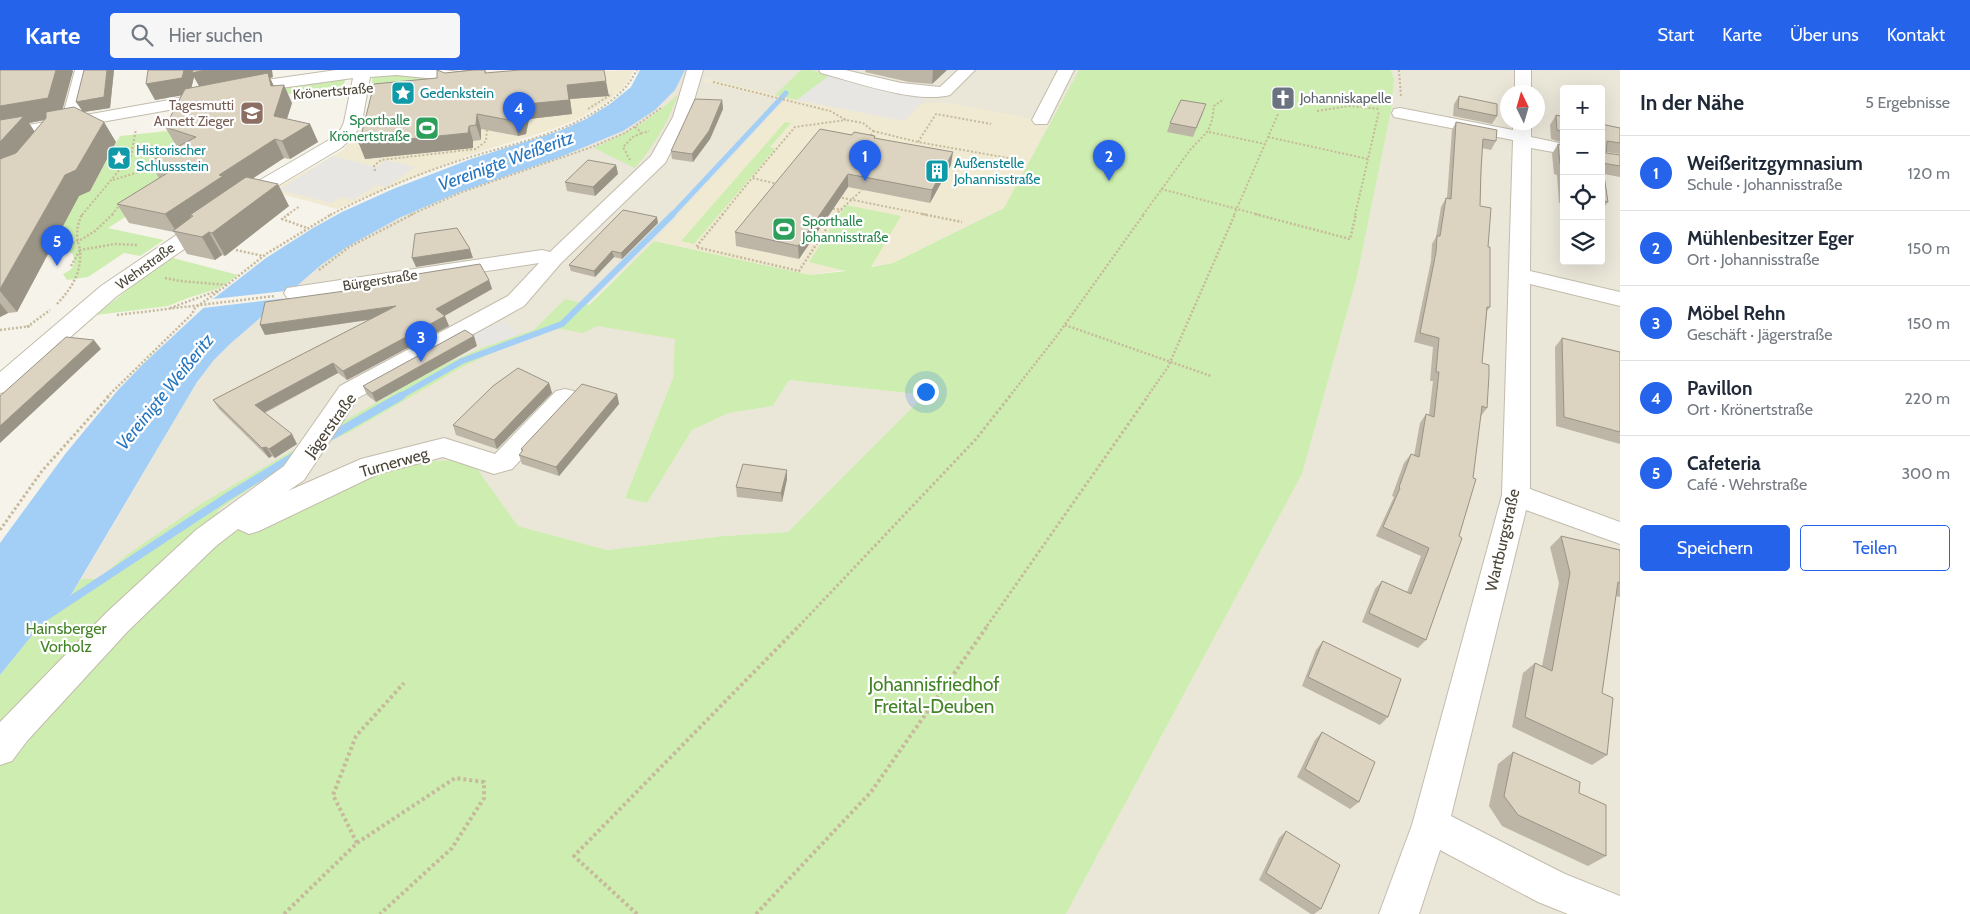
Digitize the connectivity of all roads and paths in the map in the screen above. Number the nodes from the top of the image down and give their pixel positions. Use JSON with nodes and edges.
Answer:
{"nodes":[{"id":1,"x":83,"y":70,"type":"edge"},
{"id":2,"x":637,"y":70,"type":"edge"},
{"id":3,"x":695,"y":70,"type":"edge"},
{"id":4,"x":827,"y":70,"type":"edge"},
{"id":5,"x":967,"y":70,"type":"edge"},
{"id":6,"x":1066,"y":70,"type":"edge"},
{"id":7,"x":1399,"y":70,"type":"edge"},
{"id":8,"x":1523,"y":70,"type":"edge"},
{"id":9,"x":1401,"y":77,"type":"dead end"},
{"id":10,"x":365,"y":80,"type":"edge"},
{"id":11,"x":713,"y":82,"type":"dead end"},
{"id":12,"x":1522,"y":85,"type":"edge"},
{"id":13,"x":392,"y":86,"type":"edge"},
{"id":14,"x":612,"y":94,"type":"dead end"},
{"id":15,"x":1224,"y":99,"type":"dead end"},
{"id":16,"x":664,"y":105,"type":"dead end"},
{"id":17,"x":588,"y":108,"type":"dead end"},
{"id":18,"x":1379,"y":109,"type":"junction"},
{"id":19,"x":1317,"y":111,"type":"dead end"},
{"id":20,"x":1393,"y":112,"type":"joint"},
{"id":21,"x":1278,"y":114,"type":"dead end"},
{"id":22,"x":846,"y":120,"type":"junction"},
{"id":23,"x":1041,"y":120,"type":"dead end"},
{"id":24,"x":70,"y":122,"type":"junction"},
{"id":25,"x":155,"y":124,"type":"dead end"},
{"id":26,"x":487,"y":124,"type":"edge"},
{"id":27,"x":991,"y":124,"type":"dead end"},
{"id":28,"x":136,"y":126,"type":"junction"},
{"id":29,"x":873,"y":131,"type":"junction"},
{"id":30,"x":1209,"y":132,"type":"junction"},
{"id":31,"x":642,"y":133,"type":"dead end"},
{"id":32,"x":1522,"y":133,"type":"edge"},
{"id":33,"x":43,"y":134,"type":"junction"},
{"id":34,"x":0,"y":135,"type":"edge"},
{"id":35,"x":1268,"y":137,"type":"junction"},
{"id":36,"x":869,"y":138,"type":"edge"},
{"id":37,"x":918,"y":142,"type":"junction"},
{"id":38,"x":134,"y":144,"type":"junction"},
{"id":39,"x":1265,"y":144,"type":"junction"},
{"id":40,"x":1560,"y":147,"type":"edge"},
{"id":41,"x":1368,"y":159,"type":"junction"},
{"id":42,"x":165,"y":160,"type":"edge"},
{"id":43,"x":1019,"y":160,"type":"dead end"},
{"id":44,"x":634,"y":164,"type":"dead end"},
{"id":45,"x":159,"y":165,"type":"edge"},
{"id":46,"x":375,"y":171,"type":"dead end"},
{"id":47,"x":752,"y":178,"type":"junction"},
{"id":48,"x":112,"y":180,"type":"junction"},
{"id":49,"x":781,"y":185,"type":"edge"},
{"id":50,"x":1161,"y":189,"type":"junction"},
{"id":51,"x":862,"y":190,"type":"edge"},
{"id":52,"x":830,"y":196,"type":"edge"},
{"id":53,"x":848,"y":199,"type":"junction"},
{"id":54,"x":121,"y":204,"type":"edge"},
{"id":55,"x":300,"y":206,"type":"dead end"},
{"id":56,"x":821,"y":206,"type":"edge"},
{"id":57,"x":838,"y":209,"type":"junction"},
{"id":58,"x":842,"y":210,"type":"dead end"},
{"id":59,"x":1236,"y":210,"type":"junction"},
{"id":60,"x":962,"y":222,"type":"dead end"},
{"id":61,"x":307,"y":228,"type":"junction"},
{"id":62,"x":76,"y":242,"type":"junction"},
{"id":63,"x":236,"y":250,"type":"dead end"},
{"id":64,"x":59,"y":256,"type":"dead end"},
{"id":65,"x":263,"y":256,"type":"junction"},
{"id":66,"x":554,"y":259,"type":"junction"},
{"id":67,"x":71,"y":266,"type":"dead end"},
{"id":68,"x":1520,"y":275,"type":"junction"},
{"id":69,"x":213,"y":281,"type":"dead end"},
{"id":70,"x":228,"y":285,"type":"junction"},
{"id":71,"x":221,"y":290,"type":"junction"},
{"id":72,"x":288,"y":294,"type":"junction"},
{"id":73,"x":1620,"y":299,"type":"edge"},
{"id":74,"x":199,"y":304,"type":"junction"},
{"id":75,"x":170,"y":308,"type":"junction"},
{"id":76,"x":76,"y":320,"type":"junction"},
{"id":77,"x":1065,"y":325,"type":"junction"},
{"id":78,"x":1169,"y":362,"type":"junction"},
{"id":79,"x":1211,"y":376,"type":"dead end"},
{"id":80,"x":0,"y":385,"type":"edge"},
{"id":81,"x":565,"y":397,"type":"dead end"},
{"id":82,"x":1516,"y":495,"type":"junction"},
{"id":83,"x":0,"y":530,"type":"edge"},
{"id":84,"x":1620,"y":533,"type":"edge"},
{"id":85,"x":206,"y":538,"type":"junction"},
{"id":86,"x":404,"y":683,"type":"dead end"},
{"id":87,"x":0,"y":749,"type":"edge"},
{"id":88,"x":1430,"y":825,"type":"junction"},
{"id":89,"x":357,"y":843,"type":"junction"},
{"id":90,"x":284,"y":914,"type":"edge"},
{"id":91,"x":380,"y":914,"type":"edge"},
{"id":92,"x":637,"y":914,"type":"edge"},
{"id":93,"x":756,"y":914,"type":"edge"},
{"id":94,"x":1398,"y":914,"type":"edge"},
{"id":95,"x":1615,"y":914,"type":"edge"}],
"edges":[{"from":1,"to":24,"type":"street"},
{"from":2,"to":61,"type":"path"},
{"from":3,"to":66,"type":"street","name":"Jägerstraße"},
{"from":4,"to":5,"type":"street"},
{"from":6,"to":23,"type":"street"},
{"from":7,"to":9,"type":"path"},
{"from":8,"to":12,"type":"street"},
{"from":10,"to":13,"type":"street","name":"Krönertstraße"},
{"from":10,"to":24,"type":"street","name":"Krönertstraße"},
{"from":10,"to":76,"type":"street","name":"Wehrstraße"},
{"from":11,"to":22,"type":"path"},
{"from":14,"to":17,"type":"path"},
{"from":15,"to":30,"type":"path"},
{"from":16,"to":72,"type":"path"},
{"from":18,"to":19,"type":"path"},
{"from":18,"to":20,"type":"path"},
{"from":18,"to":41,"type":"path"},
{"from":20,"to":32,"type":"street"},
{"from":21,"to":35,"type":"path"},
{"from":22,"to":29,"type":"path"},
{"from":22,"to":47,"type":"path"},
{"from":24,"to":33,"type":"street","name":"Krönertstraße"},
{"from":25,"to":28,"type":"street"},
{"from":26,"to":46,"type":"path"},
{"from":27,"to":37,"type":"path"},
{"from":28,"to":33,"type":"street"},
{"from":28,"to":38,"type":"path"},
{"from":29,"to":36,"type":"path"},
{"from":29,"to":37,"type":"path"},
{"from":30,"to":39,"type":"path"},
{"from":30,"to":50,"type":"path"},
{"from":31,"to":44,"type":"path"},
{"from":32,"to":40,"type":"street"},
{"from":32,"to":68,"type":"street","name":"Wartburgstraße"},
{"from":33,"to":34,"type":"street","name":"Krönertstraße"},
{"from":35,"to":39,"type":"path"},
{"from":35,"to":41,"type":"path"},
{"from":37,"to":43,"type":"path"},
{"from":38,"to":42,"type":"path"},
{"from":38,"to":48,"type":"path"},
{"from":39,"to":59,"type":"path"},
{"from":41,"to":59,"type":"path"},
{"from":45,"to":48,"type":"path"},
{"from":47,"to":49,"type":"path"},
{"from":47,"to":57,"type":"path"},
{"from":48,"to":62,"type":"path"},
{"from":50,"to":59,"type":"path"},
{"from":50,"to":77,"type":"path"},
{"from":51,"to":53,"type":"path"},
{"from":52,"to":53,"type":"path"},
{"from":53,"to":57,"type":"path"},
{"from":53,"to":60,"type":"path"},
{"from":54,"to":62,"type":"path"},
{"from":55,"to":61,"type":"path"},
{"from":56,"to":57,"type":"path"},
{"from":57,"to":58,"type":"path"},
{"from":59,"to":78,"type":"path"},
{"from":61,"to":65,"type":"path"},
{"from":62,"to":64,"type":"path"},
{"from":62,"to":67,"type":"path"},
{"from":63,"to":65,"type":"path"},
{"from":65,"to":70,"type":"path"},
{"from":66,"to":72,"type":"street","name":"Bürgerstraße"},
{"from":66,"to":85,"type":"street","name":"Jägerstraße"},
{"from":68,"to":73,"type":"street"},
{"from":68,"to":82,"type":"street","name":"Wartburgstraße"},
{"from":69,"to":70,"type":"path"},
{"from":70,"to":71,"type":"path"},
{"from":71,"to":74,"type":"path"},
{"from":71,"to":75,"type":"path"},
{"from":72,"to":74,"type":"path"},
{"from":74,"to":75,"type":"path"},
{"from":74,"to":83,"type":"path"},
{"from":75,"to":76,"type":"path"},
{"from":76,"to":80,"type":"street","name":"Wehrstraße"},
{"from":77,"to":78,"type":"path"},
{"from":77,"to":92,"type":"path"},
{"from":78,"to":79,"type":"path"},
{"from":78,"to":93,"type":"path"},
{"from":81,"to":85,"type":"street","name":"Turnerweg"},
{"from":82,"to":84,"type":"street"},
{"from":82,"to":88,"type":"street","name":"Wartburgstraße"},
{"from":85,"to":87,"type":"street","name":"Jägerstraße"},
{"from":86,"to":89,"type":"path"},
{"from":88,"to":94,"type":"street","name":"Wartburgstraße"},
{"from":88,"to":95,"type":"street"},
{"from":89,"to":90,"type":"path"},
{"from":89,"to":91,"type":"path"}]}
